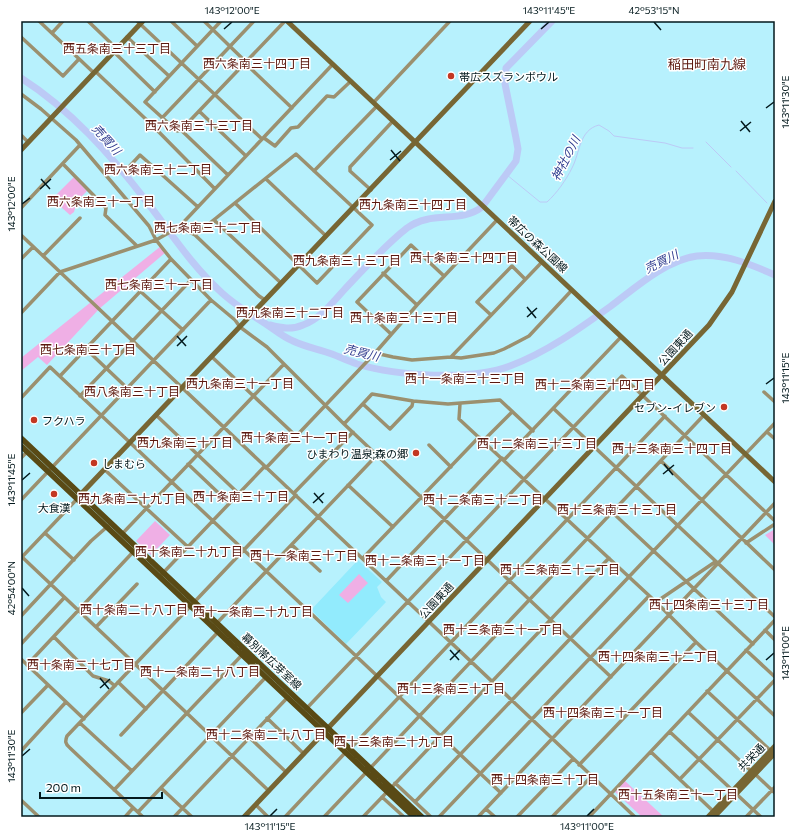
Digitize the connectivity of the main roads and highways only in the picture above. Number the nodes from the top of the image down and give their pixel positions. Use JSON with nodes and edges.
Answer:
{"nodes":[{"id":1,"x":21,"y":438,"type":"edge"},
{"id":2,"x":21,"y":446,"type":"edge"},
{"id":3,"x":50,"y":469,"type":"junction"},
{"id":4,"x":220,"y":630,"type":"junction"},
{"id":5,"x":268,"y":675,"type":"junction"},
{"id":6,"x":391,"y":788,"type":"junction"},
{"id":7,"x":414,"y":817,"type":"edge"},
{"id":8,"x":422,"y":817,"type":"edge"}],
"edges":[{"from":1,"to":3,"type":"main road","name":"幕別帯広芽室線"},
{"from":2,"to":3,"type":"main road","name":"幕別帯広芽室線"},
{"from":3,"to":4,"type":"main road","name":"幕別帯広芽室線"},
{"from":4,"to":5,"type":"main road","name":"幕別帯広芽室線"},
{"from":4,"to":5,"type":"main road","name":"幕別帯広芽室線"},
{"from":5,"to":6,"type":"main road","name":"幕別帯広芽室線"},
{"from":6,"to":7,"type":"main road","name":"幕別帯広芽室線"},
{"from":6,"to":8,"type":"main road","name":"幕別帯広芽室線"}]}
